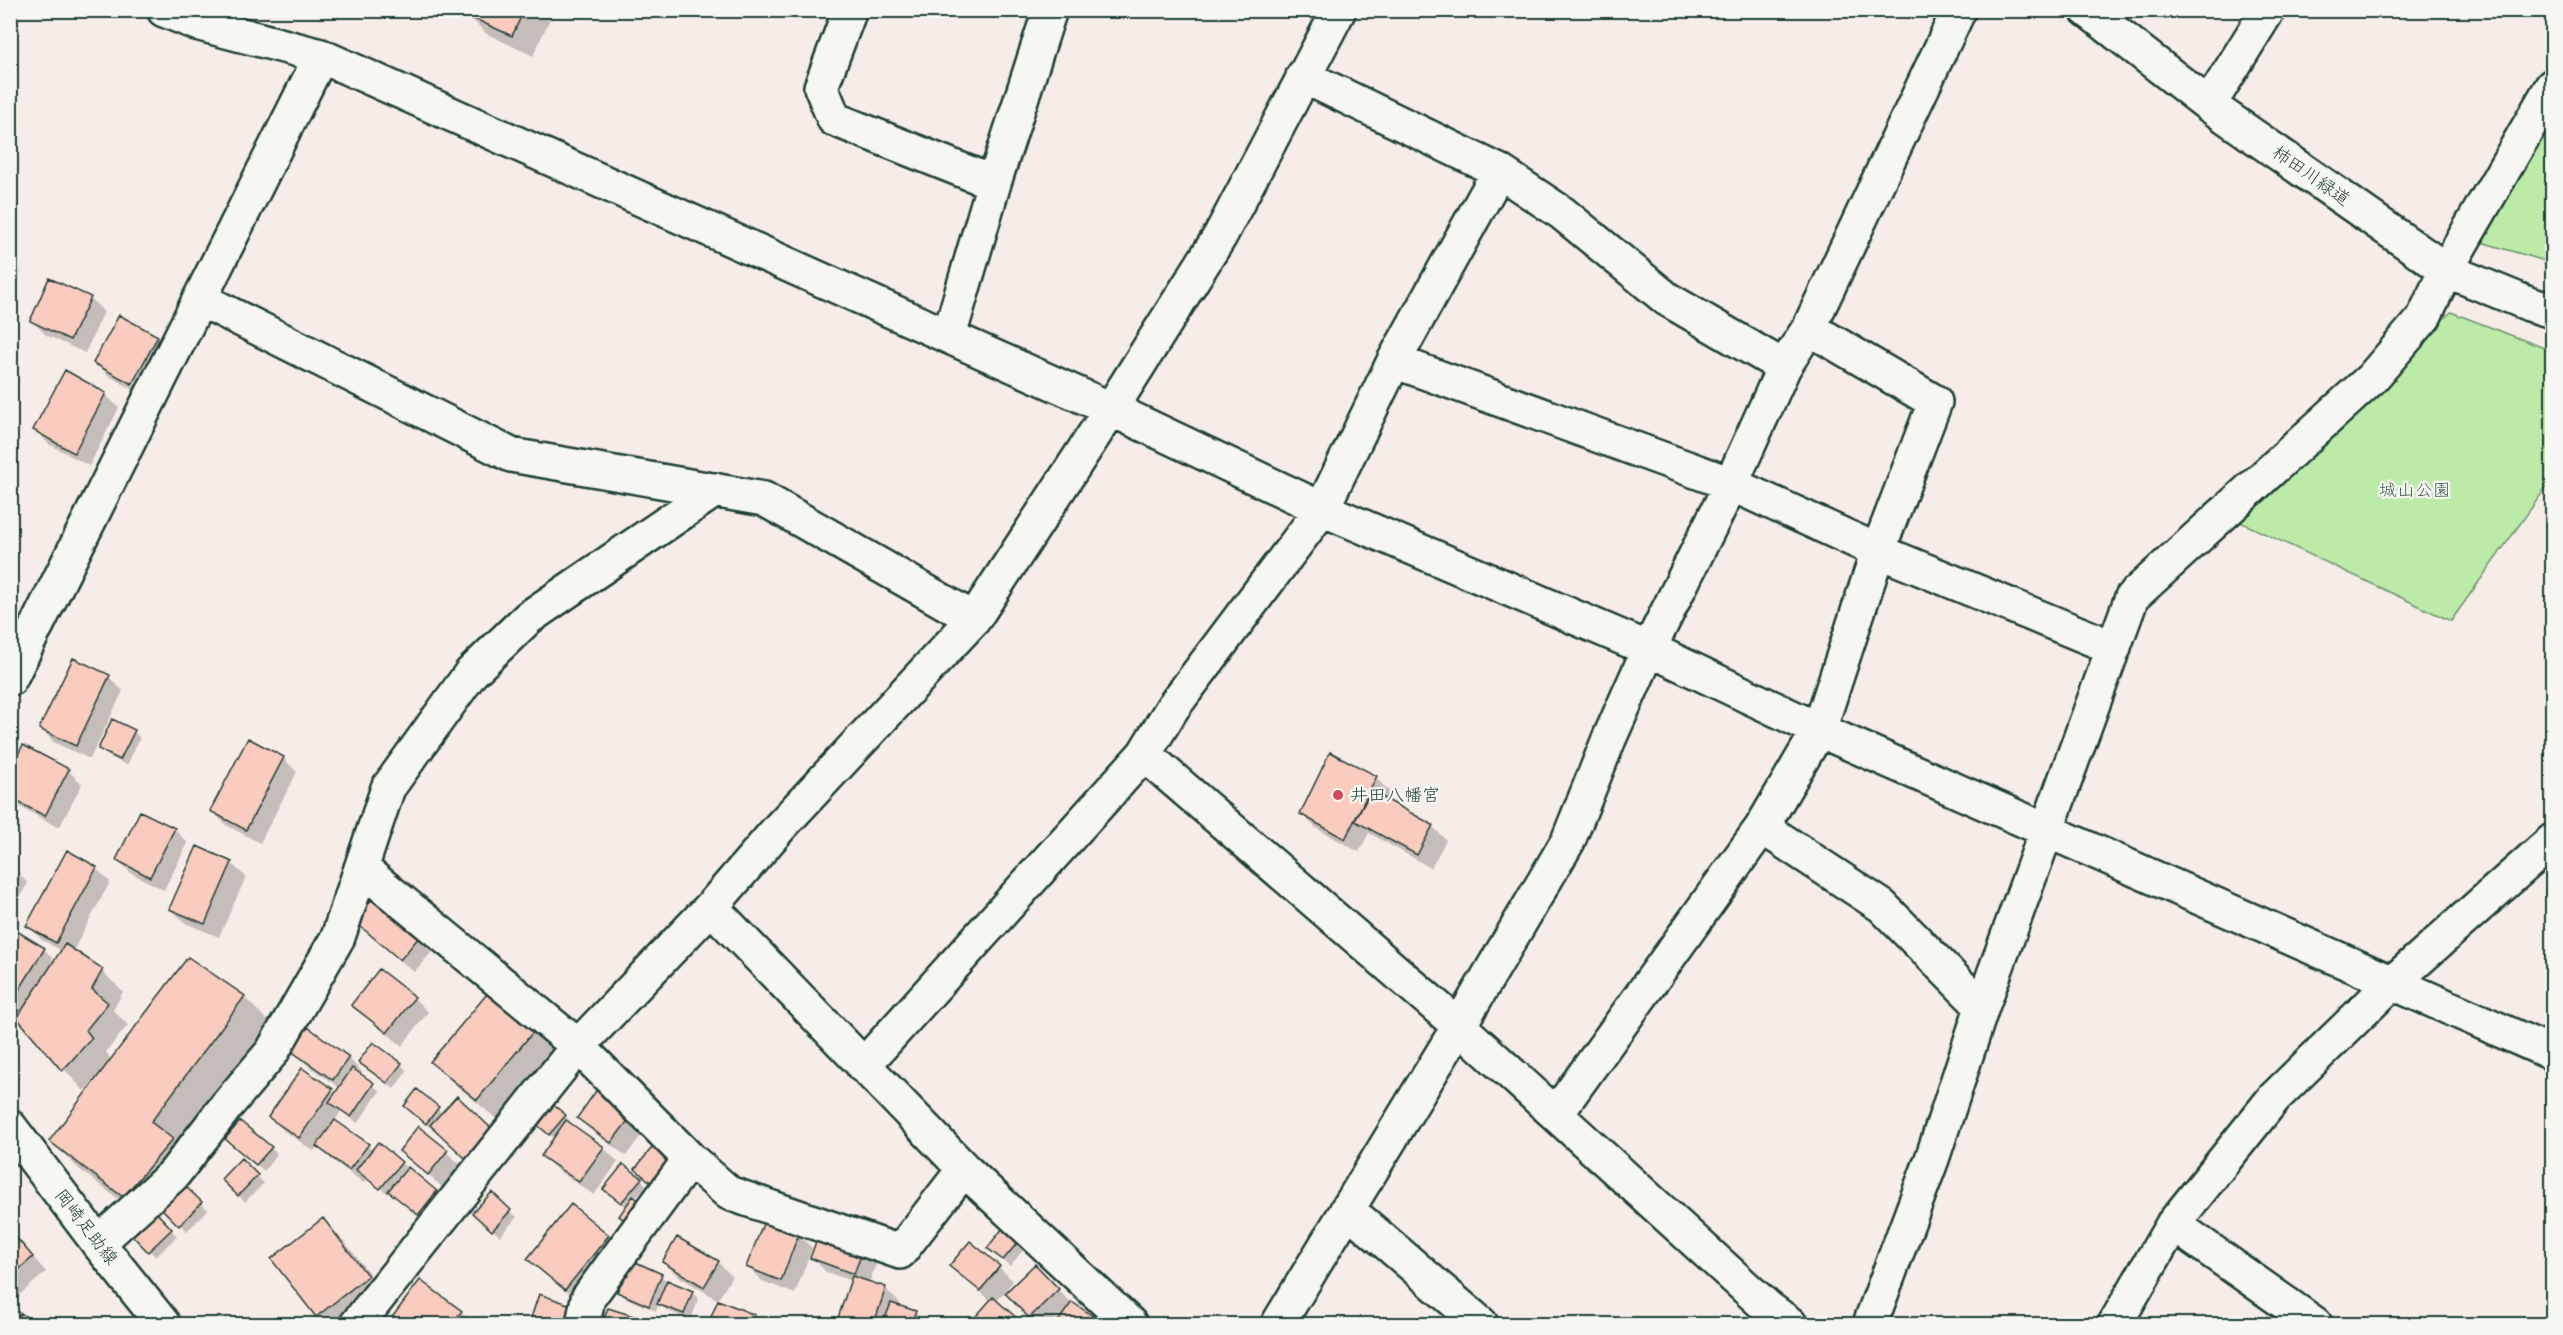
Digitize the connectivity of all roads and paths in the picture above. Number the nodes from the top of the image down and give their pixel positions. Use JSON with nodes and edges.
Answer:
{"nodes":[{"id":1,"x":165,"y":10,"type":"edge"},
{"id":2,"x":850,"y":10,"type":"edge"},
{"id":3,"x":1050,"y":10,"type":"edge"},
{"id":4,"x":1339,"y":10,"type":"edge"},
{"id":5,"x":1959,"y":10,"type":"edge"},
{"id":6,"x":2087,"y":10,"type":"edge"},
{"id":7,"x":2268,"y":10,"type":"edge"},
{"id":8,"x":321,"y":56,"type":"junction"},
{"id":9,"x":1303,"y":76,"type":"junction"},
{"id":10,"x":2553,"y":86,"type":"edge"},
{"id":11,"x":2209,"y":105,"type":"junction"},
{"id":12,"x":1499,"y":171,"type":"junction"},
{"id":13,"x":994,"y":183,"type":"junction"},
{"id":14,"x":2446,"y":270,"type":"junction"},
{"id":15,"x":200,"y":299,"type":"junction"},
{"id":16,"x":2553,"y":311,"type":"edge"},
{"id":17,"x":1809,"y":328,"type":"junction"},
{"id":18,"x":949,"y":336,"type":"junction"},
{"id":19,"x":1394,"y":362,"type":"junction"},
{"id":20,"x":1784,"y":367,"type":"junction"},
{"id":21,"x":1111,"y":410,"type":"junction"},
{"id":22,"x":1731,"y":484,"type":"junction"},
{"id":23,"x":715,"y":490,"type":"junction"},
{"id":24,"x":1322,"y":509,"type":"junction"},
{"id":25,"x":1878,"y":551,"type":"junction"},
{"id":26,"x":974,"y":619,"type":"junction"},
{"id":27,"x":2114,"y":648,"type":"junction"},
{"id":28,"x":1649,"y":649,"type":"junction"},
{"id":29,"x":10,"y":680,"type":"edge"},
{"id":30,"x":1819,"y":730,"type":"junction"},
{"id":31,"x":1144,"y":754,"type":"junction"},
{"id":32,"x":1762,"y":826,"type":"junction"},
{"id":33,"x":2047,"y":830,"type":"junction"},
{"id":34,"x":2553,"y":842,"type":"edge"},
{"id":35,"x":361,"y":868,"type":"junction"},
{"id":36,"x":711,"y":908,"type":"junction"},
{"id":37,"x":2391,"y":984,"type":"junction"},
{"id":38,"x":1982,"y":1007,"type":"junction"},
{"id":39,"x":1459,"y":1026,"type":"junction"},
{"id":40,"x":578,"y":1046,"type":"junction"},
{"id":41,"x":2553,"y":1053,"type":"edge"},
{"id":42,"x":863,"y":1066,"type":"junction"},
{"id":43,"x":1556,"y":1114,"type":"junction"},
{"id":44,"x":10,"y":1127,"type":"edge"},
{"id":45,"x":690,"y":1159,"type":"junction"},
{"id":46,"x":964,"y":1169,"type":"junction"},
{"id":47,"x":1347,"y":1209,"type":"junction"},
{"id":48,"x":2174,"y":1224,"type":"junction"},
{"id":49,"x":98,"y":1243,"type":"junction"},
{"id":50,"x":1119,"y":1320,"type":"edge"},
{"id":51,"x":163,"y":1324,"type":"edge"},
{"id":52,"x":357,"y":1324,"type":"edge"},
{"id":53,"x":583,"y":1324,"type":"edge"},
{"id":54,"x":1278,"y":1324,"type":"edge"},
{"id":55,"x":1481,"y":1324,"type":"edge"},
{"id":56,"x":1790,"y":1324,"type":"edge"},
{"id":57,"x":1870,"y":1324,"type":"edge"},
{"id":58,"x":2115,"y":1324,"type":"edge"},
{"id":59,"x":2315,"y":1324,"type":"edge"}],
"edges":[{"from":1,"to":8,"type":"street"},
{"from":2,"to":13,"type":"street"},
{"from":3,"to":13,"type":"street"},
{"from":4,"to":9,"type":"street"},
{"from":5,"to":17,"type":"street"},
{"from":6,"to":11,"type":"street","name":"柿田川緑道"},
{"from":7,"to":11,"type":"street"},
{"from":8,"to":15,"type":"street"},
{"from":8,"to":18,"type":"street"},
{"from":9,"to":12,"type":"street"},
{"from":9,"to":21,"type":"street"},
{"from":10,"to":14,"type":"street"},
{"from":11,"to":14,"type":"street","name":"柿田川緑道"},
{"from":12,"to":19,"type":"street"},
{"from":12,"to":20,"type":"street"},
{"from":13,"to":18,"type":"street"},
{"from":14,"to":16,"type":"street","name":"柿田川緑道"},
{"from":14,"to":27,"type":"street"},
{"from":15,"to":23,"type":"street"},
{"from":15,"to":29,"type":"street"},
{"from":17,"to":20,"type":"street"},
{"from":17,"to":25,"type":"street"},
{"from":18,"to":21,"type":"street"},
{"from":19,"to":22,"type":"street"},
{"from":19,"to":24,"type":"street"},
{"from":20,"to":22,"type":"street"},
{"from":21,"to":24,"type":"street"},
{"from":21,"to":26,"type":"street"},
{"from":22,"to":25,"type":"street"},
{"from":22,"to":28,"type":"street"},
{"from":23,"to":26,"type":"street"},
{"from":23,"to":35,"type":"street"},
{"from":24,"to":28,"type":"street"},
{"from":24,"to":31,"type":"street"},
{"from":25,"to":27,"type":"street"},
{"from":25,"to":30,"type":"street"},
{"from":26,"to":36,"type":"street"},
{"from":27,"to":33,"type":"street"},
{"from":28,"to":30,"type":"street"},
{"from":28,"to":39,"type":"street"},
{"from":30,"to":32,"type":"street"},
{"from":30,"to":33,"type":"street"},
{"from":31,"to":39,"type":"street"},
{"from":31,"to":42,"type":"street"},
{"from":32,"to":38,"type":"street"},
{"from":32,"to":43,"type":"street"},
{"from":33,"to":37,"type":"street"},
{"from":33,"to":38,"type":"street"},
{"from":34,"to":37,"type":"street"},
{"from":35,"to":40,"type":"street"},
{"from":35,"to":49,"type":"street"},
{"from":36,"to":40,"type":"street"},
{"from":36,"to":42,"type":"street"},
{"from":37,"to":41,"type":"street"},
{"from":37,"to":48,"type":"street"},
{"from":38,"to":57,"type":"street"},
{"from":39,"to":43,"type":"street"},
{"from":39,"to":47,"type":"street"},
{"from":40,"to":45,"type":"street"},
{"from":40,"to":52,"type":"street"},
{"from":42,"to":46,"type":"street"},
{"from":43,"to":56,"type":"street"},
{"from":44,"to":49,"type":"street","name":"岡崎足助線"},
{"from":45,"to":46,"type":"street"},
{"from":45,"to":53,"type":"street"},
{"from":46,"to":50,"type":"street"},
{"from":47,"to":54,"type":"street"},
{"from":47,"to":55,"type":"street"},
{"from":48,"to":58,"type":"street"},
{"from":48,"to":59,"type":"street"},
{"from":49,"to":51,"type":"street","name":"岡崎足助線"}]}
